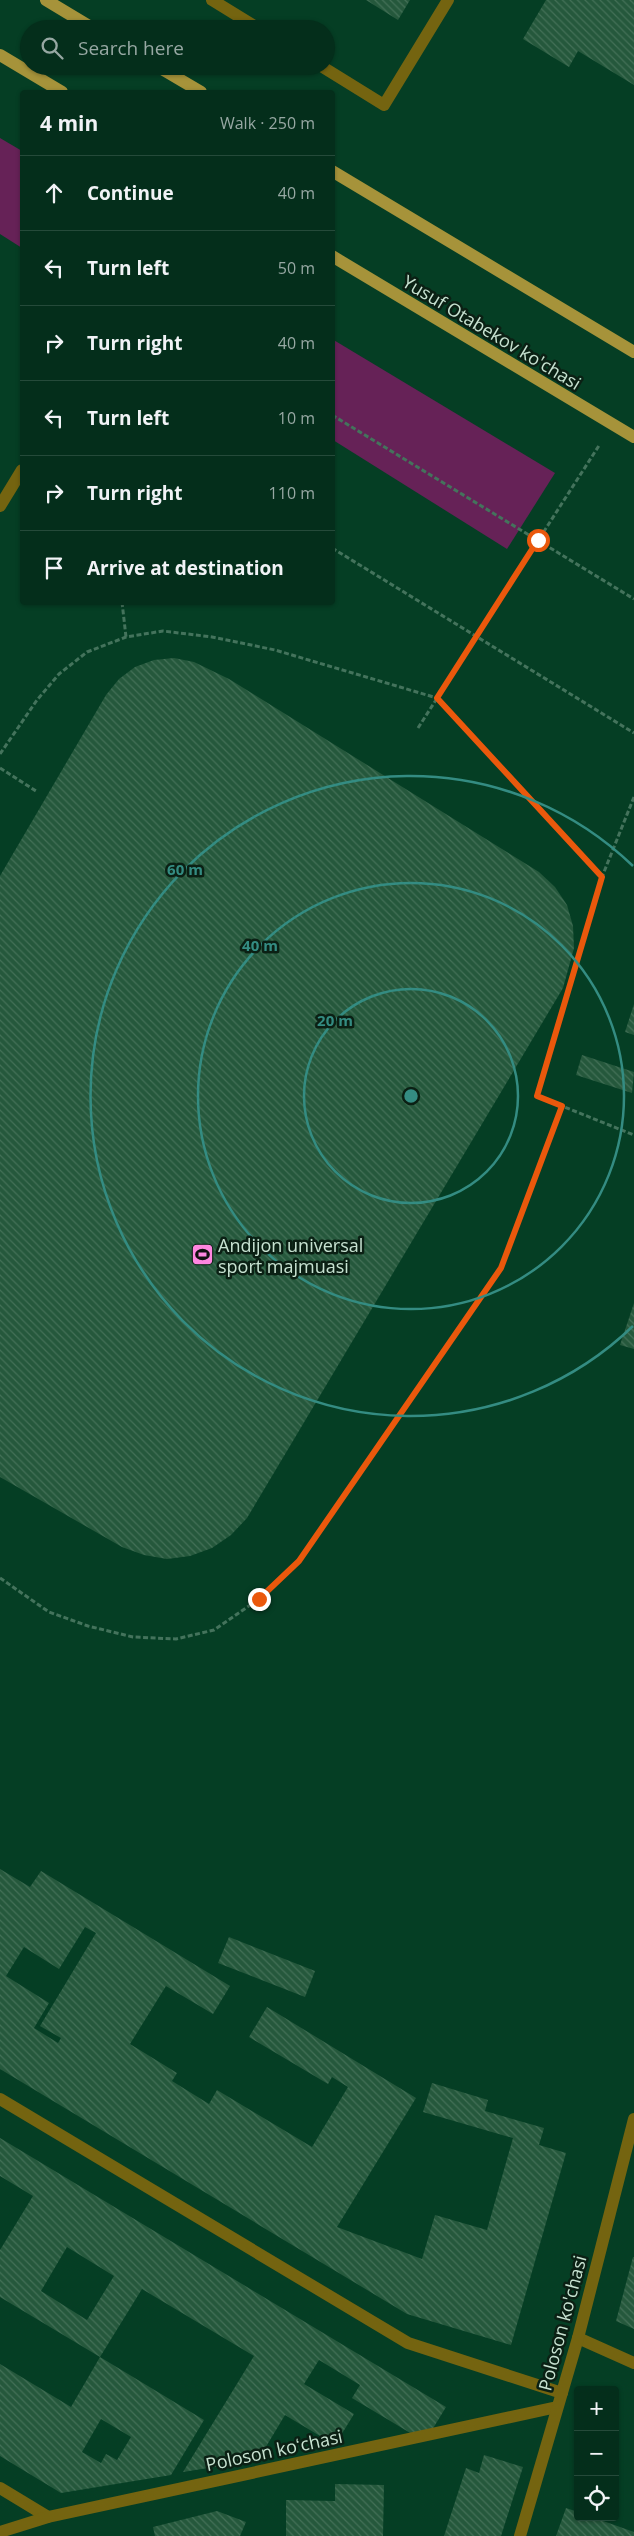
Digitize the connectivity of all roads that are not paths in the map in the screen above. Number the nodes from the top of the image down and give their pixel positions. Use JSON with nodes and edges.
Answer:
{"nodes":[{"id":1,"x":46,"y":0,"type":"edge"},
{"id":2,"x":212,"y":0,"type":"edge"},
{"id":3,"x":448,"y":0,"type":"edge"},
{"id":4,"x":79,"y":20,"type":"edge"},
{"id":5,"x":244,"y":20,"type":"edge"},
{"id":6,"x":0,"y":55,"type":"edge"},
{"id":7,"x":20,"y":67,"type":"edge"},
{"id":8,"x":34,"y":75,"type":"edge"},
{"id":9,"x":172,"y":75,"type":"edge"},
{"id":10,"x":335,"y":75,"type":"edge"},
{"id":11,"x":59,"y":90,"type":"edge"},
{"id":12,"x":198,"y":90,"type":"edge"},
{"id":13,"x":335,"y":173,"type":"edge"},
{"id":14,"x":335,"y":258,"type":"edge"},
{"id":15,"x":634,"y":352,"type":"edge"},
{"id":16,"x":634,"y":438,"type":"edge"},
{"id":17,"x":20,"y":473,"type":"edge"},
{"id":18,"x":0,"y":506,"type":"edge"},
{"id":19,"x":0,"y":2100,"type":"edge"},
{"id":20,"x":634,"y":2119,"type":"edge"},
{"id":21,"x":578,"y":2338,"type":"junction"},
{"id":22,"x":634,"y":2363,"type":"edge"},
{"id":23,"x":562,"y":2393,"type":"junction"},
{"id":24,"x":557,"y":2408,"type":"junction"},
{"id":25,"x":0,"y":2488,"type":"edge"},
{"id":26,"x":48,"y":2517,"type":"junction"},
{"id":27,"x":0,"y":2532,"type":"edge"},
{"id":28,"x":520,"y":2536,"type":"edge"}],
"edges":[{"from":1,"to":4,"type":"main road"},
{"from":2,"to":5,"type":"street"},
{"from":3,"to":10,"type":"street"},
{"from":6,"to":7,"type":"main road"},
{"from":8,"to":11,"type":"main road"},
{"from":9,"to":12,"type":"main road"},
{"from":13,"to":15,"type":"main road"},
{"from":14,"to":16,"type":"main road","name":"Yusuf Otabekov ko'chasi"},
{"from":17,"to":18,"type":"street"},
{"from":19,"to":23,"type":"street"},
{"from":20,"to":21,"type":"street","name":"Poloson ko'chasi"},
{"from":21,"to":22,"type":"street"},
{"from":21,"to":23,"type":"street","name":"Poloson ko'chasi"},
{"from":23,"to":24,"type":"street","name":"Poloson ko'chasi"},
{"from":24,"to":26,"type":"street","name":"Poloson koʻchasi"},
{"from":24,"to":28,"type":"street","name":"Poloson ko'chasi"},
{"from":25,"to":26,"type":"street"},
{"from":26,"to":27,"type":"street","name":"Poloson koʻchasi"}]}
